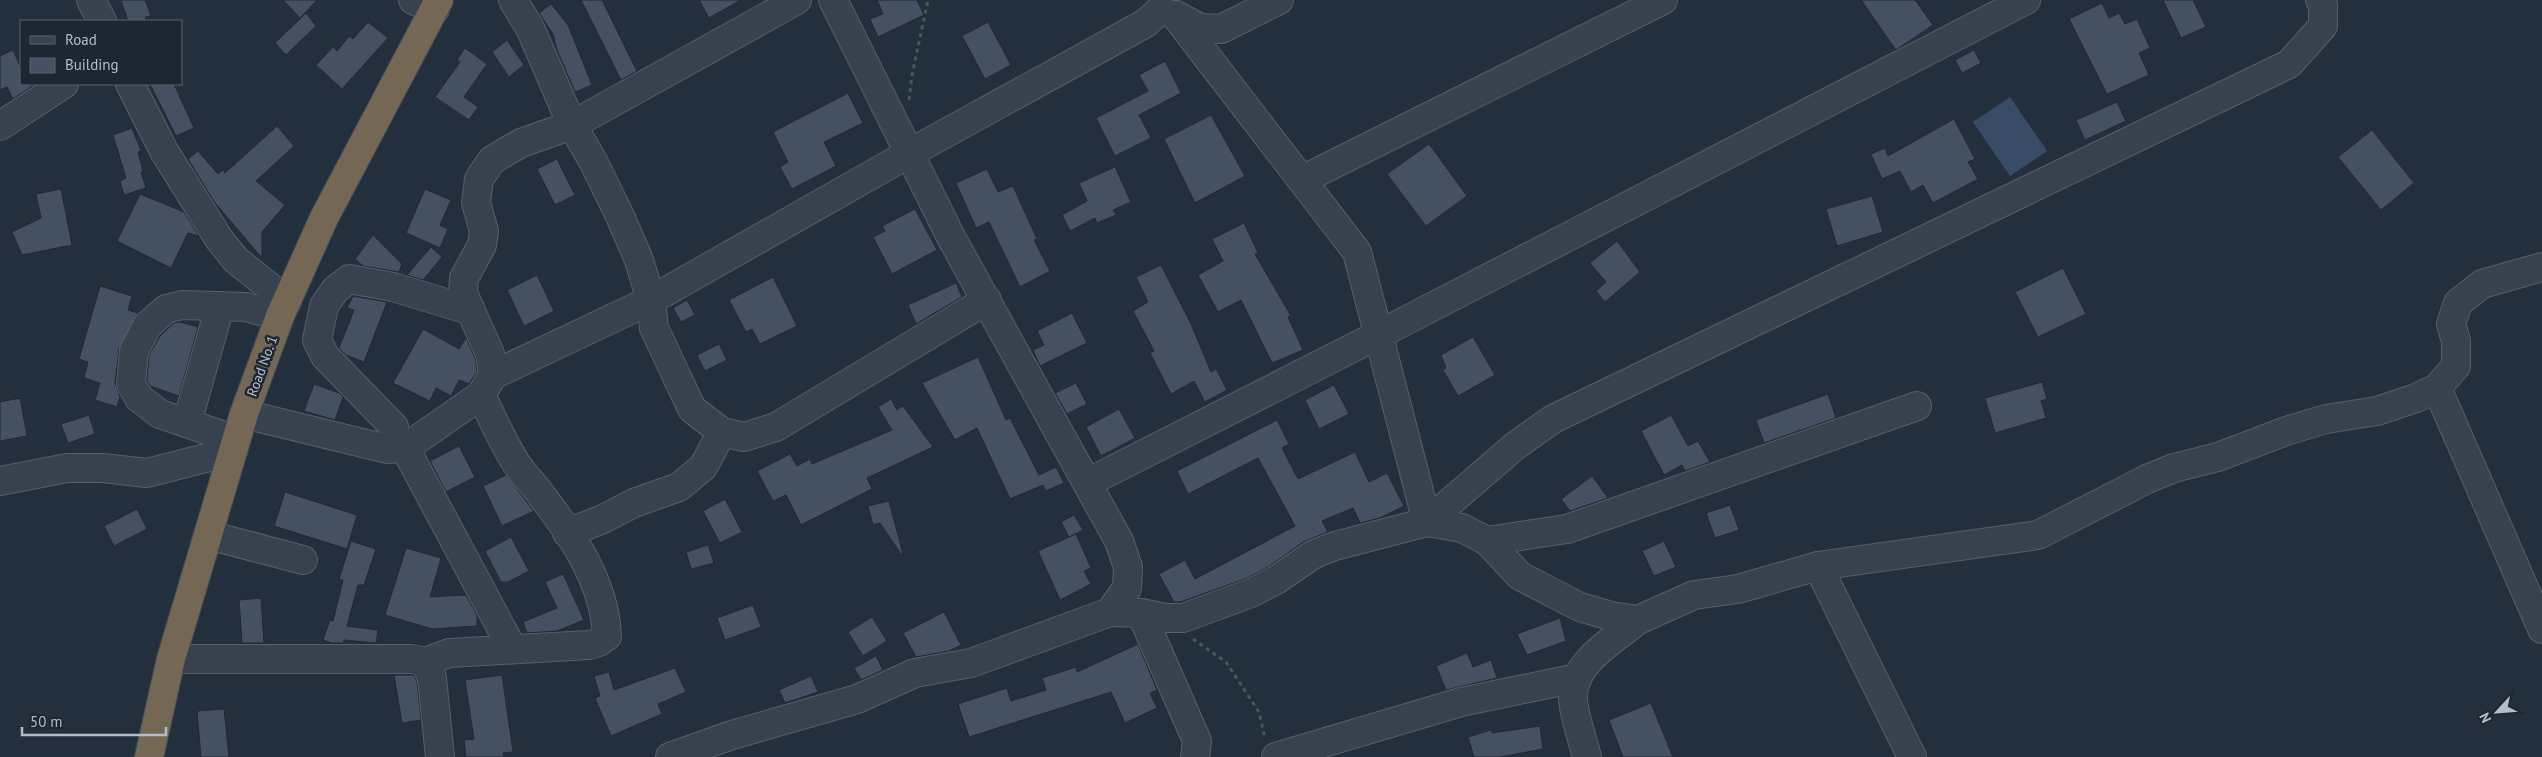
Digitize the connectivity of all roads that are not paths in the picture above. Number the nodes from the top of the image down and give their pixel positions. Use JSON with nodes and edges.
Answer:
{"nodes":[{"id":1,"x":91,"y":0,"type":"edge"},
{"id":2,"x":513,"y":0,"type":"edge"},
{"id":3,"x":797,"y":0,"type":"edge"},
{"id":4,"x":833,"y":0,"type":"edge"},
{"id":5,"x":1279,"y":0,"type":"edge"},
{"id":6,"x":1663,"y":0,"type":"edge"},
{"id":7,"x":2026,"y":0,"type":"edge"},
{"id":8,"x":2320,"y":0,"type":"edge"},
{"id":9,"x":429,"y":3,"type":"edge"},
{"id":10,"x":1165,"y":8,"type":"edge"},
{"id":11,"x":101,"y":20,"type":"edge"},
{"id":12,"x":62,"y":85,"type":"edge"},
{"id":13,"x":131,"y":85,"type":"edge"},
{"id":14,"x":0,"y":126,"type":"edge"},
{"id":15,"x":572,"y":126,"type":"junction"},
{"id":16,"x":908,"y":154,"type":"junction"},
{"id":17,"x":1302,"y":180,"type":"junction"},
{"id":18,"x":2542,"y":267,"type":"edge"},
{"id":19,"x":651,"y":300,"type":"junction"},
{"id":20,"x":987,"y":300,"type":"junction"},
{"id":21,"x":220,"y":306,"type":"junction"},
{"id":22,"x":283,"y":309,"type":"junction"},
{"id":23,"x":469,"y":310,"type":"junction"},
{"id":24,"x":1378,"y":335,"type":"junction"},
{"id":25,"x":487,"y":385,"type":"junction"},
{"id":26,"x":2437,"y":388,"type":"junction"},
{"id":27,"x":1917,"y":406,"type":"dead end"},
{"id":28,"x":244,"y":414,"type":"junction"},
{"id":29,"x":187,"y":423,"type":"junction"},
{"id":30,"x":722,"y":432,"type":"junction"},
{"id":31,"x":400,"y":437,"type":"junction"},
{"id":32,"x":235,"y":446,"type":"junction"},
{"id":33,"x":0,"y":481,"type":"edge"},
{"id":34,"x":1086,"y":483,"type":"junction"},
{"id":35,"x":1427,"y":522,"type":"junction"},
{"id":36,"x":567,"y":533,"type":"junction"},
{"id":37,"x":208,"y":535,"type":"junction"},
{"id":38,"x":1487,"y":541,"type":"junction"},
{"id":39,"x":303,"y":560,"type":"dead end"},
{"id":40,"x":1818,"y":566,"type":"junction"},
{"id":41,"x":1110,"y":612,"type":"junction"},
{"id":42,"x":1142,"y":613,"type":"junction"},
{"id":43,"x":1638,"y":620,"type":"junction"},
{"id":44,"x":2542,"y":629,"type":"edge"},
{"id":45,"x":512,"y":648,"type":"junction"},
{"id":46,"x":170,"y":658,"type":"junction"},
{"id":47,"x":425,"y":662,"type":"junction"},
{"id":48,"x":1576,"y":678,"type":"junction"},
{"id":49,"x":1271,"y":750,"type":"edge"},
{"id":50,"x":1906,"y":755,"type":"edge"},
{"id":51,"x":149,"y":757,"type":"edge"},
{"id":52,"x":440,"y":757,"type":"edge"},
{"id":53,"x":670,"y":757,"type":"edge"},
{"id":54,"x":1196,"y":757,"type":"edge"},
{"id":55,"x":1587,"y":757,"type":"edge"}],
"edges":[{"from":1,"to":11,"type":"street"},
{"from":2,"to":15,"type":"street"},
{"from":3,"to":15,"type":"street"},
{"from":4,"to":16,"type":"street"},
{"from":5,"to":10,"type":"street"},
{"from":6,"to":17,"type":"street"},
{"from":7,"to":24,"type":"street"},
{"from":8,"to":35,"type":"street"},
{"from":9,"to":22,"type":"highway","name":"Road No. 1"},
{"from":10,"to":16,"type":"street"},
{"from":10,"to":17,"type":"street"},
{"from":12,"to":14,"type":"street"},
{"from":13,"to":22,"type":"street"},
{"from":15,"to":19,"type":"street"},
{"from":15,"to":23,"type":"street"},
{"from":16,"to":19,"type":"street"},
{"from":16,"to":20,"type":"street"},
{"from":17,"to":24,"type":"street"},
{"from":18,"to":26,"type":"street"},
{"from":19,"to":25,"type":"street"},
{"from":19,"to":30,"type":"street"},
{"from":20,"to":30,"type":"street"},
{"from":20,"to":34,"type":"street"},
{"from":21,"to":22,"type":"street"},
{"from":21,"to":29,"type":"street"},
{"from":21,"to":29,"type":"street"},
{"from":22,"to":28,"type":"highway","name":"Road No. 1"},
{"from":23,"to":25,"type":"street"},
{"from":23,"to":31,"type":"street"},
{"from":24,"to":34,"type":"street"},
{"from":24,"to":35,"type":"street"},
{"from":25,"to":31,"type":"street"},
{"from":25,"to":36,"type":"street"},
{"from":26,"to":40,"type":"street"},
{"from":26,"to":44,"type":"street"},
{"from":27,"to":38,"type":"street"},
{"from":28,"to":31,"type":"street"},
{"from":28,"to":32,"type":"highway","name":"Road No. 1"},
{"from":29,"to":32,"type":"street"},
{"from":30,"to":36,"type":"street"},
{"from":31,"to":45,"type":"street"},
{"from":32,"to":33,"type":"street"},
{"from":32,"to":37,"type":"highway","name":"Road No. 1"},
{"from":34,"to":41,"type":"street"},
{"from":35,"to":38,"type":"street"},
{"from":35,"to":42,"type":"street"},
{"from":36,"to":45,"type":"street"},
{"from":37,"to":39,"type":"street"},
{"from":37,"to":46,"type":"highway","name":"Road No. 1"},
{"from":38,"to":43,"type":"street"},
{"from":40,"to":43,"type":"street"},
{"from":40,"to":50,"type":"street"},
{"from":41,"to":42,"type":"street"},
{"from":41,"to":53,"type":"street"},
{"from":42,"to":54,"type":"street"},
{"from":43,"to":48,"type":"street"},
{"from":45,"to":47,"type":"street"},
{"from":46,"to":47,"type":"street"},
{"from":46,"to":51,"type":"highway","name":"Road No. 1"},
{"from":47,"to":52,"type":"street"},
{"from":48,"to":49,"type":"street"},
{"from":48,"to":55,"type":"street"}]}
